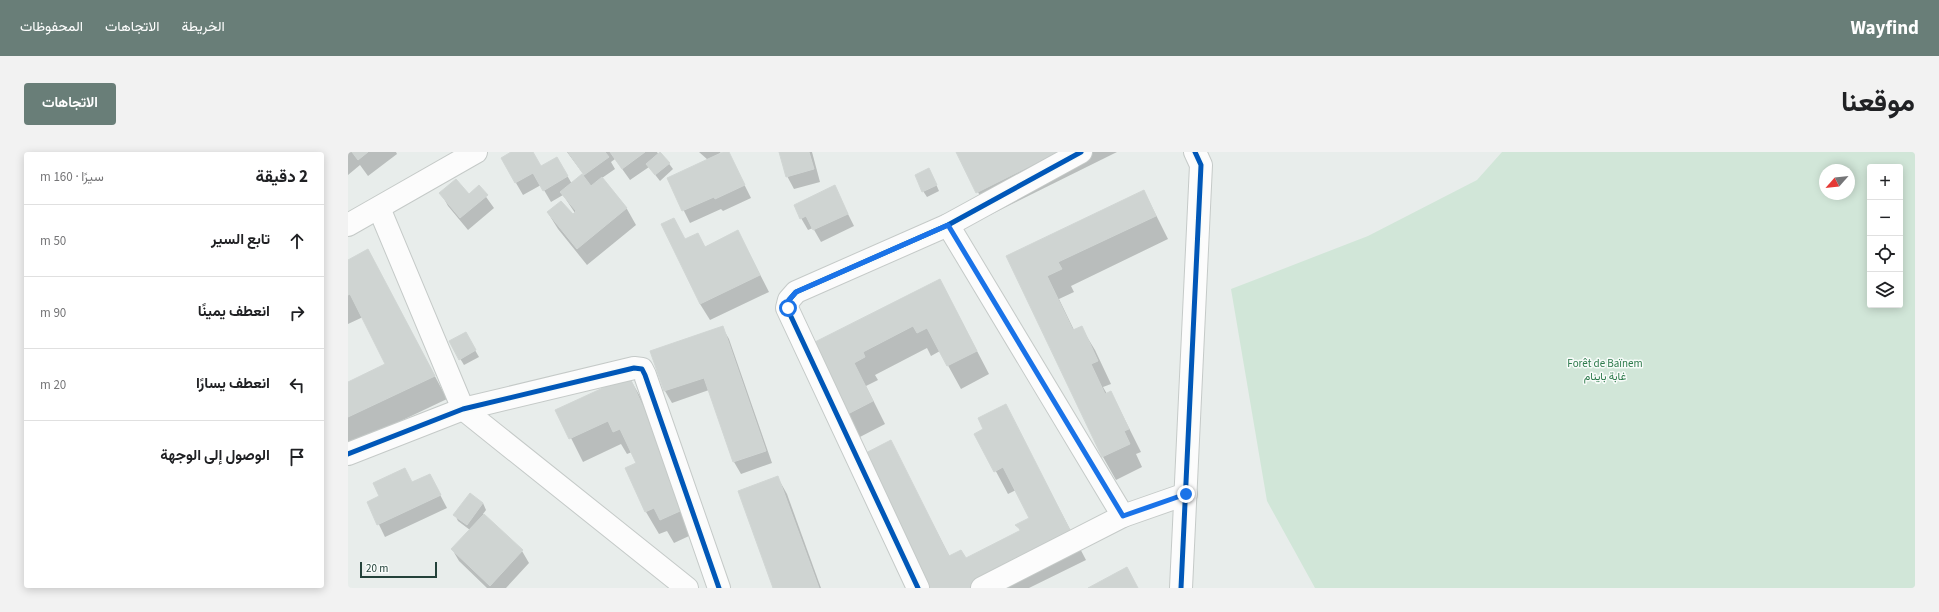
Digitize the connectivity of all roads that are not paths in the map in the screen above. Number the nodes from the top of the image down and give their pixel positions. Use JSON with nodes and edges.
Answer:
{"nodes":[{"id":1,"x":476,"y":152,"type":"edge"},
{"id":2,"x":1082,"y":152,"type":"edge"},
{"id":3,"x":1195,"y":152,"type":"edge"},
{"id":4,"x":379,"y":208,"type":"junction"},
{"id":5,"x":348,"y":224,"type":"edge"},
{"id":6,"x":948,"y":225,"type":"junction"},
{"id":7,"x":463,"y":409,"type":"junction"},
{"id":8,"x":348,"y":454,"type":"edge"},
{"id":9,"x":1186,"y":494,"type":"junction"},
{"id":10,"x":1123,"y":516,"type":"junction"},
{"id":11,"x":687,"y":588,"type":"edge"},
{"id":12,"x":719,"y":588,"type":"edge"},
{"id":13,"x":918,"y":588,"type":"edge"},
{"id":14,"x":982,"y":588,"type":"edge"},
{"id":15,"x":1181,"y":588,"type":"edge"}],
"edges":[{"from":1,"to":4,"type":"street"},
{"from":2,"to":6,"type":"street"},
{"from":3,"to":9,"type":"street"},
{"from":4,"to":5,"type":"street"},
{"from":4,"to":7,"type":"street"},
{"from":6,"to":10,"type":"street"},
{"from":6,"to":13,"type":"street"},
{"from":7,"to":8,"type":"street"},
{"from":7,"to":11,"type":"street"},
{"from":7,"to":12,"type":"street"},
{"from":9,"to":10,"type":"street"},
{"from":9,"to":15,"type":"street"},
{"from":10,"to":14,"type":"street"}]}
